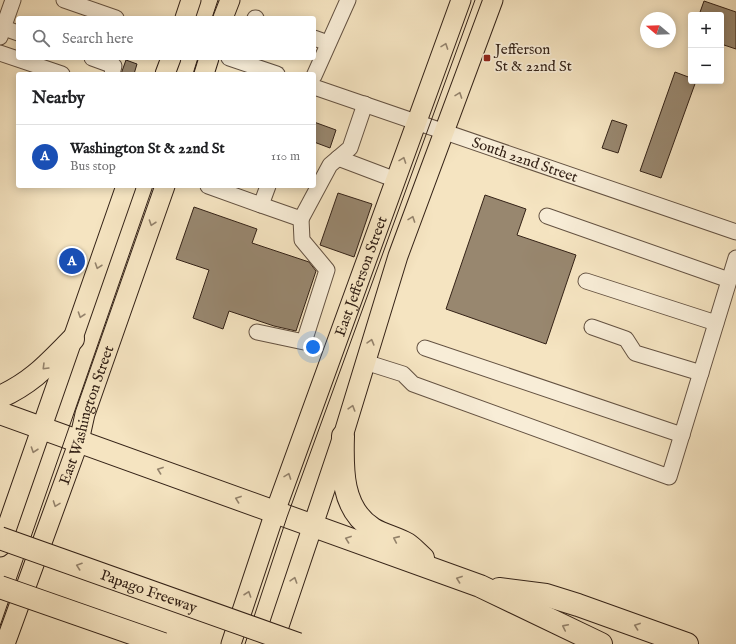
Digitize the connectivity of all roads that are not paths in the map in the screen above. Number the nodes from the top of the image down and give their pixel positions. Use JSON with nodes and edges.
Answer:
{"nodes":[{"id":1,"x":13,"y":0,"type":"edge"},
{"id":2,"x":64,"y":0,"type":"edge"},
{"id":3,"x":191,"y":0,"type":"edge"},
{"id":4,"x":230,"y":0,"type":"edge"},
{"id":5,"x":348,"y":0,"type":"edge"},
{"id":6,"x":462,"y":0,"type":"edge"},
{"id":7,"x":493,"y":0,"type":"edge"},
{"id":8,"x":110,"y":16,"type":"edge"},
{"id":9,"x":186,"y":16,"type":"edge"},
{"id":10,"x":224,"y":16,"type":"edge"},
{"id":11,"x":2,"y":33,"type":"edge"},
{"id":12,"x":16,"y":33,"type":"edge"},
{"id":13,"x":316,"y":39,"type":"edge"},
{"id":14,"x":328,"y":43,"type":"junction"},
{"id":15,"x":0,"y":53,"type":"edge"},
{"id":16,"x":16,"y":58,"type":"edge"},
{"id":17,"x":21,"y":60,"type":"edge"},
{"id":18,"x":98,"y":60,"type":"edge"},
{"id":19,"x":170,"y":60,"type":"edge"},
{"id":20,"x":208,"y":60,"type":"edge"},
{"id":21,"x":235,"y":60,"type":"edge"},
{"id":22,"x":56,"y":72,"type":"edge"},
{"id":23,"x":112,"y":72,"type":"edge"},
{"id":24,"x":166,"y":72,"type":"edge"},
{"id":25,"x":205,"y":72,"type":"edge"},
{"id":26,"x":271,"y":72,"type":"edge"},
{"id":27,"x":316,"y":72,"type":"edge"},
{"id":28,"x":316,"y":88,"type":"edge"},
{"id":29,"x":365,"y":104,"type":"junction"},
{"id":30,"x":417,"y":122,"type":"junction"},
{"id":31,"x":445,"y":131,"type":"junction"},
{"id":32,"x":338,"y":158,"type":"junction"},
{"id":33,"x":396,"y":180,"type":"junction"},
{"id":34,"x":125,"y":188,"type":"edge"},
{"id":35,"x":164,"y":188,"type":"edge"},
{"id":36,"x":214,"y":188,"type":"edge"},
{"id":37,"x":267,"y":188,"type":"edge"},
{"id":38,"x":261,"y":205,"type":"junction"},
{"id":39,"x":547,"y":216,"type":"dead end"},
{"id":40,"x":301,"y":219,"type":"junction"},
{"id":41,"x":736,"y":232,"type":"edge"},
{"id":42,"x":736,"y":258,"type":"edge"},
{"id":43,"x":586,"y":282,"type":"dead end"},
{"id":44,"x":731,"y":285,"type":"edge"},
{"id":45,"x":716,"y":324,"type":"junction"},
{"id":46,"x":592,"y":328,"type":"dead end"},
{"id":47,"x":257,"y":332,"type":"dead end"},
{"id":48,"x":73,"y":339,"type":"junction"},
{"id":49,"x":425,"y":348,"type":"dead end"},
{"id":50,"x":365,"y":362,"type":"junction"},
{"id":51,"x":701,"y":373,"type":"junction"},
{"id":52,"x":0,"y":397,"type":"edge"},
{"id":53,"x":0,"y":413,"type":"edge"},
{"id":54,"x":42,"y":427,"type":"junction"},
{"id":55,"x":682,"y":435,"type":"junction"},
{"id":56,"x":343,"y":436,"type":"junction"},
{"id":57,"x":78,"y":441,"type":"junction"},
{"id":58,"x":275,"y":512,"type":"junction"},
{"id":59,"x":312,"y":526,"type":"junction"},
{"id":60,"x":0,"y":538,"type":"edge"},
{"id":61,"x":0,"y":547,"type":"edge"},
{"id":62,"x":438,"y":571,"type":"junction"},
{"id":63,"x":480,"y":586,"type":"junction"},
{"id":64,"x":0,"y":587,"type":"edge"},
{"id":65,"x":0,"y":600,"type":"edge"},
{"id":66,"x":5,"y":644,"type":"edge"},
{"id":67,"x":127,"y":644,"type":"edge"},
{"id":68,"x":163,"y":644,"type":"edge"},
{"id":69,"x":231,"y":644,"type":"edge"},
{"id":70,"x":273,"y":644,"type":"edge"},
{"id":71,"x":298,"y":644,"type":"edge"},
{"id":72,"x":600,"y":644,"type":"edge"},
{"id":73,"x":687,"y":644,"type":"edge"}],
"edges":[{"from":1,"to":11,"type":"street"},
{"from":2,"to":8,"type":"street"},
{"from":3,"to":9,"type":"main road"},
{"from":4,"to":10,"type":"main road"},
{"from":5,"to":14,"type":"street"},
{"from":30,"to":6,"type":"main road","name":"East Jefferson Street","one_way":true},
{"from":31,"to":7,"type":"main road","name":"East Jefferson Street","one_way":true},
{"from":11,"to":12,"type":"street"},
{"from":13,"to":14,"type":"street"},
{"from":14,"to":27,"type":"street"},
{"from":15,"to":16,"type":"street"},
{"from":17,"to":22,"type":"street"},
{"from":18,"to":23,"type":"street"},
{"from":19,"to":24,"type":"main road"},
{"from":20,"to":25,"type":"main road"},
{"from":21,"to":26,"type":"street"},
{"from":28,"to":29,"type":"street","name":"South 22nd Street"},
{"from":29,"to":30,"type":"street","name":"South 22nd Street"},
{"from":29,"to":32,"type":"street"},
{"from":30,"to":31,"type":"street","name":"South 22nd Street"},
{"from":33,"to":30,"type":"main road","name":"East Jefferson Street","one_way":true},
{"from":31,"to":41,"type":"street","name":"South 22nd Street"},
{"from":50,"to":31,"type":"main road","name":"East Jefferson Street","one_way":true},
{"from":32,"to":33,"type":"street"},
{"from":32,"to":40,"type":"street"},
{"from":58,"to":33,"type":"main road","name":"East Jefferson Street","one_way":true},
{"from":34,"to":48,"type":"main road","one_way":true},
{"from":35,"to":57,"type":"main road","name":"East Washington Street","one_way":true},
{"from":36,"to":38,"type":"street"},
{"from":37,"to":38,"type":"street"},
{"from":38,"to":40,"type":"street"},
{"from":39,"to":44,"type":"street"},
{"from":40,"to":47,"type":"street"},
{"from":42,"to":44,"type":"street"},
{"from":43,"to":45,"type":"street"},
{"from":44,"to":45,"type":"street"},
{"from":45,"to":51,"type":"street"},
{"from":46,"to":51,"type":"street"},
{"from":48,"to":52,"type":"highway","one_way":true},
{"from":48,"to":54,"type":"main road"},
{"from":49,"to":55,"type":"street"},
{"from":50,"to":55,"type":"street"},
{"from":56,"to":50,"type":"main road","name":"East Jefferson Street","one_way":true},
{"from":51,"to":55,"type":"street"},
{"from":53,"to":54,"type":"highway"},
{"from":54,"to":57,"type":"highway"},
{"from":54,"to":61,"type":"main road","one_way":true},
{"from":56,"to":59,"type":"main road","name":"East Jefferson Street"},
{"from":62,"to":56,"type":"highway","one_way":true},
{"from":58,"to":57,"type":"highway","one_way":true},
{"from":57,"to":66,"type":"main road","name":"East Washington Street","one_way":true},
{"from":58,"to":59,"type":"highway"},
{"from":69,"to":58,"type":"main road","name":"East Jefferson Street","one_way":true},
{"from":62,"to":59,"type":"highway","one_way":true},
{"from":70,"to":59,"type":"main road","name":"East Jefferson Street","one_way":true},
{"from":71,"to":60,"type":"highway","name":"Papago Freeway","one_way":true,"bridge":true},
{"from":63,"to":62,"type":"highway","one_way":true},
{"from":72,"to":63,"type":"highway","one_way":true},
{"from":73,"to":63,"type":"highway","one_way":true},
{"from":64,"to":68,"type":"highway","bridge":true},
{"from":65,"to":67,"type":"highway"}]}
